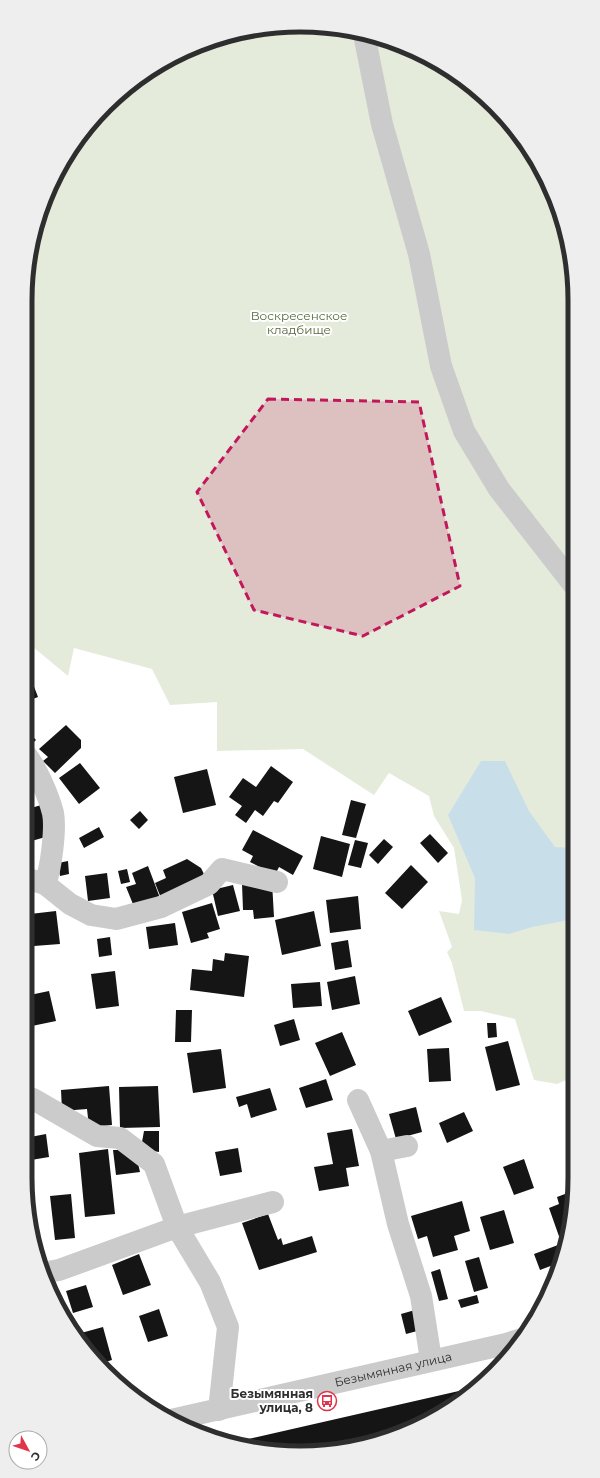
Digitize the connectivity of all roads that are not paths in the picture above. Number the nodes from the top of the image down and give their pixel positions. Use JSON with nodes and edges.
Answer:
{"nodes":[{"id":1,"x":365,"y":40,"type":"edge"},
{"id":2,"x":568,"y":578,"type":"edge"},
{"id":3,"x":32,"y":764,"type":"edge"},
{"id":4,"x":35,"y":881,"type":"edge"},
{"id":5,"x":277,"y":882,"type":"dead end"},
{"id":6,"x":32,"y":1099,"type":"edge"},
{"id":7,"x":358,"y":1100,"type":"dead end"},
{"id":8,"x":407,"y":1146,"type":"dead end"},
{"id":9,"x":381,"y":1151,"type":"junction"},
{"id":10,"x":273,"y":1202,"type":"dead end"},
{"id":11,"x":177,"y":1227,"type":"junction"},
{"id":12,"x":49,"y":1271,"type":"edge"},
{"id":13,"x":508,"y":1347,"type":"edge"},
{"id":14,"x":431,"y":1360,"type":"junction"},
{"id":15,"x":219,"y":1410,"type":"junction"},
{"id":16,"x":181,"y":1418,"type":"edge"}],
"edges":[{"from":1,"to":2,"type":"street"},
{"from":3,"to":4,"type":"street"},
{"from":4,"to":5,"type":"street"},
{"from":6,"to":11,"type":"street"},
{"from":7,"to":9,"type":"street"},
{"from":8,"to":9,"type":"street"},
{"from":9,"to":14,"type":"street"},
{"from":10,"to":11,"type":"street"},
{"from":11,"to":12,"type":"street"},
{"from":11,"to":15,"type":"street"},
{"from":13,"to":14,"type":"street","name":"Безымянная улица"},
{"from":14,"to":15,"type":"street","name":"Безымянная улица"},
{"from":15,"to":16,"type":"street","name":"Безымянная улица"}]}
